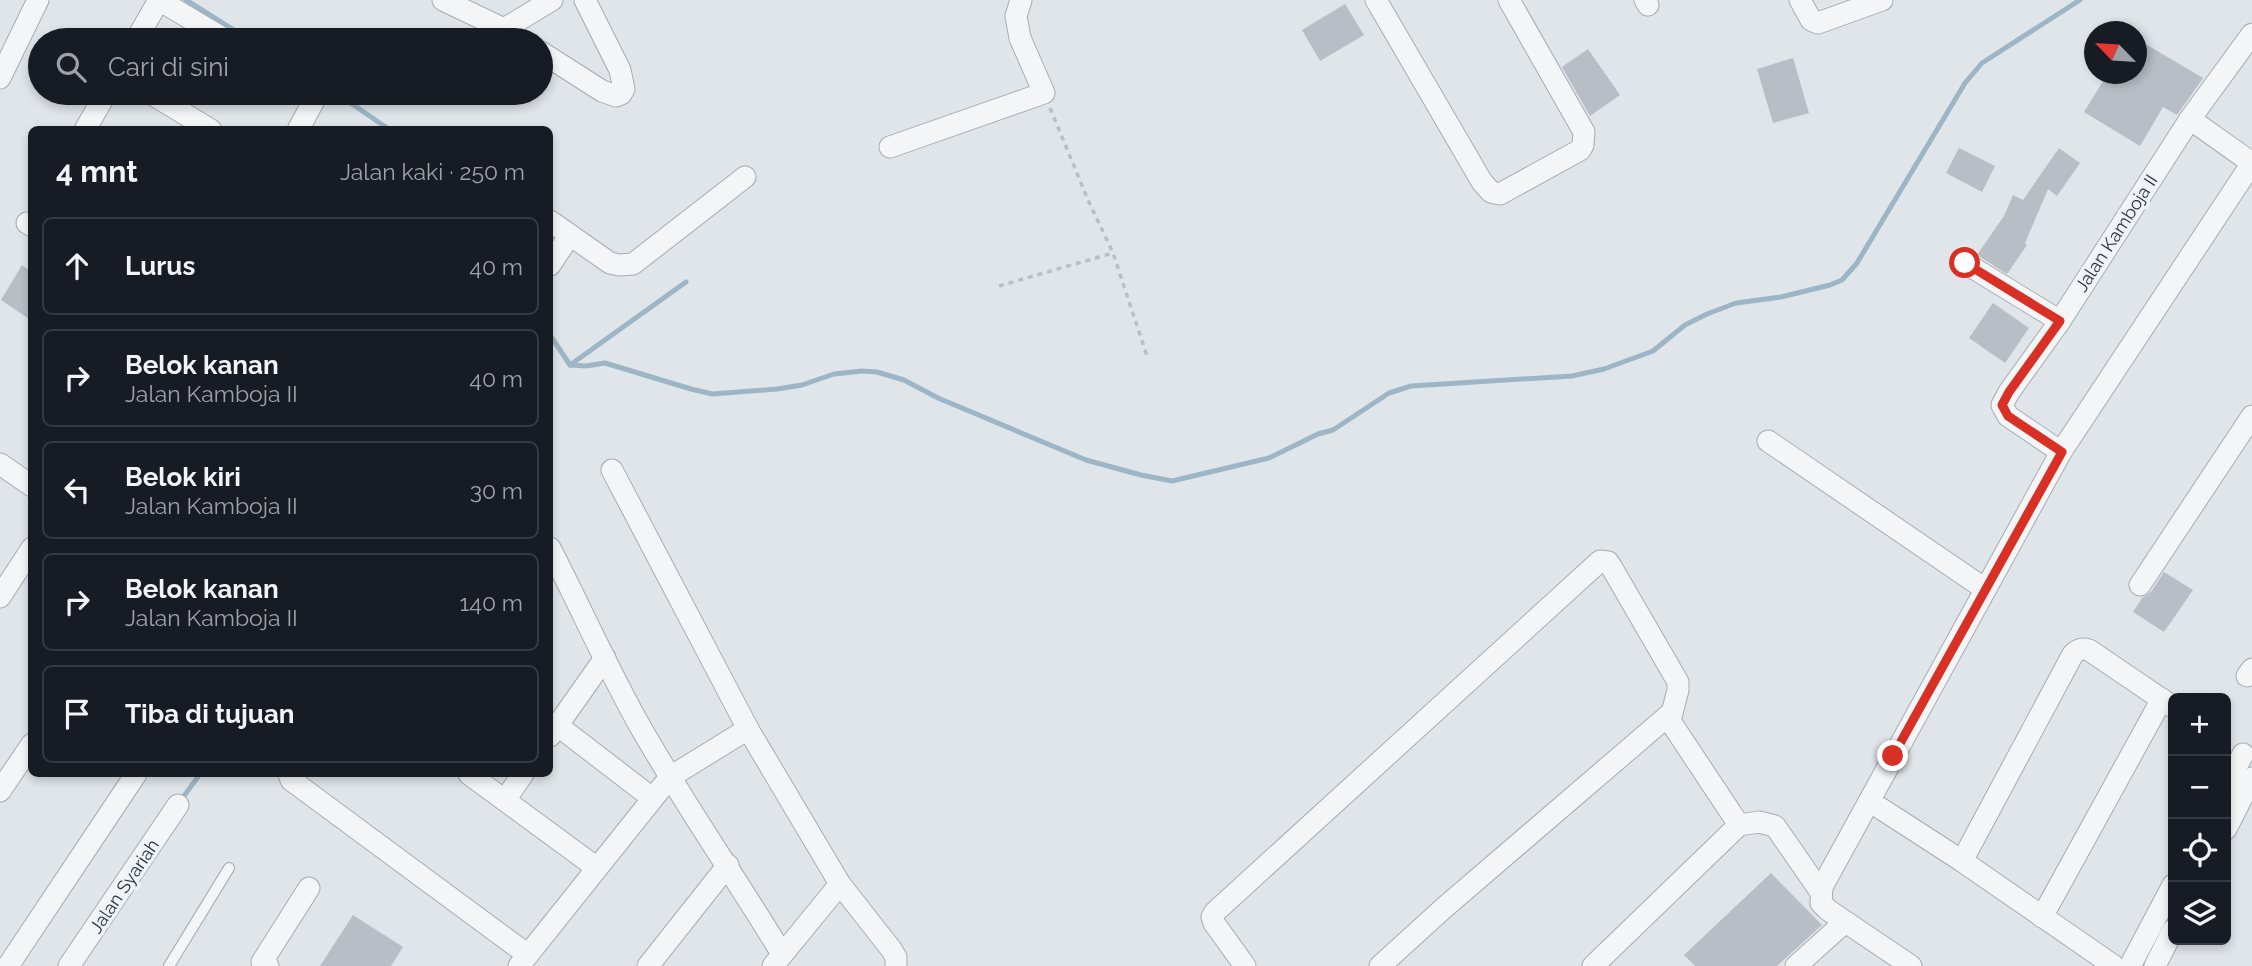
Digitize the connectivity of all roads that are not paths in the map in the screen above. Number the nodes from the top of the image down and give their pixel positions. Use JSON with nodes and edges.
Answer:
{"nodes":[{"id":1,"x":38,"y":0,"type":"edge"},
{"id":2,"x":443,"y":0,"type":"edge"},
{"id":3,"x":552,"y":0,"type":"edge"},
{"id":4,"x":585,"y":0,"type":"edge"},
{"id":5,"x":1021,"y":0,"type":"edge"},
{"id":6,"x":1376,"y":0,"type":"edge"},
{"id":7,"x":1509,"y":0,"type":"edge"},
{"id":8,"x":1800,"y":0,"type":"edge"},
{"id":9,"x":1882,"y":0,"type":"edge"},
{"id":10,"x":143,"y":28,"type":"edge"},
{"id":11,"x":206,"y":28,"type":"edge"},
{"id":12,"x":502,"y":28,"type":"edge"},
{"id":13,"x":506,"y":28,"type":"edge"},
{"id":14,"x":2252,"y":34,"type":"edge"},
{"id":15,"x":553,"y":59,"type":"edge"},
{"id":16,"x":0,"y":78,"type":"edge"},
{"id":17,"x":99,"y":105,"type":"edge"},
{"id":18,"x":170,"y":105,"type":"edge"},
{"id":19,"x":312,"y":105,"type":"edge"},
{"id":20,"x":2190,"y":119,"type":"junction"},
{"id":21,"x":87,"y":126,"type":"edge"},
{"id":22,"x":204,"y":126,"type":"edge"},
{"id":23,"x":300,"y":126,"type":"edge"},
{"id":24,"x":890,"y":148,"type":"dead end"},
{"id":25,"x":2252,"y":163,"type":"edge"},
{"id":26,"x":745,"y":177,"type":"dead end"},
{"id":27,"x":553,"y":224,"type":"edge"},
{"id":28,"x":570,"y":235,"type":"junction"},
{"id":29,"x":553,"y":260,"type":"edge"},
{"id":30,"x":1965,"y":263,"type":"dead end"},
{"id":31,"x":2060,"y":321,"type":"junction"},
{"id":32,"x":2252,"y":416,"type":"edge"},
{"id":33,"x":1768,"y":441,"type":"dead end"},
{"id":34,"x":2062,"y":452,"type":"junction"},
{"id":35,"x":0,"y":464,"type":"edge"},
{"id":36,"x":612,"y":470,"type":"dead end"},
{"id":37,"x":28,"y":483,"type":"edge"},
{"id":38,"x":28,"y":554,"type":"edge"},
{"id":39,"x":553,"y":565,"type":"edge"},
{"id":40,"x":2140,"y":585,"type":"dead end"},
{"id":41,"x":1985,"y":589,"type":"junction"},
{"id":42,"x":0,"y":597,"type":"edge"},
{"id":43,"x":605,"y":658,"type":"junction"},
{"id":44,"x":2168,"y":703,"type":"edge"},
{"id":45,"x":1670,"y":714,"type":"junction"},
{"id":46,"x":748,"y":729,"type":"junction"},
{"id":47,"x":553,"y":731,"type":"edge"},
{"id":48,"x":28,"y":750,"type":"edge"},
{"id":49,"x":2240,"y":751,"type":"edge"},
{"id":50,"x":2231,"y":774,"type":"edge"},
{"id":51,"x":134,"y":777,"type":"edge"},
{"id":52,"x":290,"y":777,"type":"edge"},
{"id":53,"x":473,"y":777,"type":"edge"},
{"id":54,"x":521,"y":777,"type":"edge"},
{"id":55,"x":670,"y":777,"type":"junction"},
{"id":56,"x":2252,"y":778,"type":"edge"},
{"id":57,"x":0,"y":790,"type":"edge"},
{"id":58,"x":652,"y":798,"type":"junction"},
{"id":59,"x":505,"y":800,"type":"junction"},
{"id":60,"x":178,"y":805,"type":"dead end"},
{"id":61,"x":1880,"y":808,"type":"dead end"},
{"id":62,"x":2231,"y":819,"type":"edge"},
{"id":63,"x":1739,"y":825,"type":"junction"},
{"id":64,"x":1962,"y":861,"type":"junction"},
{"id":65,"x":728,"y":865,"type":"junction"},
{"id":66,"x":229,"y":868,"type":"dead end"},
{"id":67,"x":597,"y":868,"type":"junction"},
{"id":68,"x":840,"y":884,"type":"junction"},
{"id":69,"x":309,"y":888,"type":"dead end"},
{"id":70,"x":1821,"y":891,"type":"junction"},
{"id":71,"x":2168,"y":894,"type":"edge"},
{"id":72,"x":2042,"y":917,"type":"junction"},
{"id":73,"x":1845,"y":922,"type":"junction"},
{"id":74,"x":2168,"y":939,"type":"edge"},
{"id":75,"x":523,"y":960,"type":"edge"},
{"id":76,"x":778,"y":960,"type":"edge"},
{"id":77,"x":263,"y":965,"type":"edge"},
{"id":78,"x":8,"y":966,"type":"edge"},
{"id":79,"x":69,"y":966,"type":"edge"},
{"id":80,"x":169,"y":966,"type":"edge"},
{"id":81,"x":648,"y":966,"type":"edge"},
{"id":82,"x":896,"y":966,"type":"edge"},
{"id":83,"x":1245,"y":966,"type":"edge"},
{"id":84,"x":1380,"y":966,"type":"edge"},
{"id":85,"x":1593,"y":966,"type":"edge"},
{"id":86,"x":1796,"y":966,"type":"edge"},
{"id":87,"x":1911,"y":966,"type":"edge"},
{"id":88,"x":2114,"y":966,"type":"edge"},
{"id":89,"x":2130,"y":966,"type":"edge"},
{"id":90,"x":2154,"y":966,"type":"edge"}],
"edges":[{"from":1,"to":16,"type":"street"},
{"from":2,"to":12,"type":"street"},
{"from":3,"to":13,"type":"street"},
{"from":4,"to":15,"type":"street"},
{"from":5,"to":24,"type":"street"},
{"from":6,"to":7,"type":"street"},
{"from":8,"to":9,"type":"street"},
{"from":10,"to":11,"type":"street"},
{"from":14,"to":20,"type":"street","name":"Jalan Kamboja II"},
{"from":17,"to":21,"type":"street"},
{"from":18,"to":22,"type":"street"},
{"from":19,"to":23,"type":"street"},
{"from":20,"to":25,"type":"street"},
{"from":20,"to":31,"type":"street","name":"Jalan Kamboja II"},
{"from":25,"to":34,"type":"street"},
{"from":26,"to":28,"type":"street"},
{"from":27,"to":28,"type":"street"},
{"from":28,"to":29,"type":"street"},
{"from":30,"to":31,"type":"street"},
{"from":31,"to":34,"type":"street","name":"Jalan Kamboja II"},
{"from":32,"to":40,"type":"street"},
{"from":33,"to":41,"type":"street"},
{"from":34,"to":41,"type":"street"},
{"from":35,"to":37,"type":"street"},
{"from":36,"to":46,"type":"street"},
{"from":38,"to":42,"type":"street"},
{"from":39,"to":43,"type":"street"},
{"from":41,"to":70,"type":"street"},
{"from":43,"to":47,"type":"street"},
{"from":43,"to":55,"type":"street"},
{"from":44,"to":64,"type":"street"},
{"from":44,"to":72,"type":"street"},
{"from":45,"to":63,"type":"street"},
{"from":45,"to":83,"type":"street"},
{"from":45,"to":84,"type":"street"},
{"from":46,"to":55,"type":"street"},
{"from":46,"to":68,"type":"street"},
{"from":47,"to":58,"type":"street"},
{"from":48,"to":57,"type":"street"},
{"from":49,"to":50,"type":"street"},
{"from":51,"to":78,"type":"street"},
{"from":52,"to":75,"type":"street"},
{"from":53,"to":59,"type":"street"},
{"from":54,"to":59,"type":"street"},
{"from":55,"to":58,"type":"street"},
{"from":55,"to":65,"type":"street"},
{"from":56,"to":62,"type":"street"},
{"from":58,"to":67,"type":"street"},
{"from":59,"to":67,"type":"street"},
{"from":60,"to":79,"type":"street","name":"Jalan Syariah"},
{"from":61,"to":64,"type":"street"},
{"from":63,"to":70,"type":"street"},
{"from":63,"to":85,"type":"street"},
{"from":64,"to":72,"type":"street"},
{"from":65,"to":76,"type":"street"},
{"from":65,"to":81,"type":"street"},
{"from":66,"to":80,"type":"lane"},
{"from":67,"to":75,"type":"street"},
{"from":68,"to":76,"type":"street"},
{"from":68,"to":82,"type":"street"},
{"from":69,"to":77,"type":"street"},
{"from":70,"to":73,"type":"street"},
{"from":71,"to":89,"type":"street"},
{"from":72,"to":88,"type":"street"},
{"from":73,"to":86,"type":"street"},
{"from":73,"to":87,"type":"street"},
{"from":74,"to":90,"type":"street"}]}
